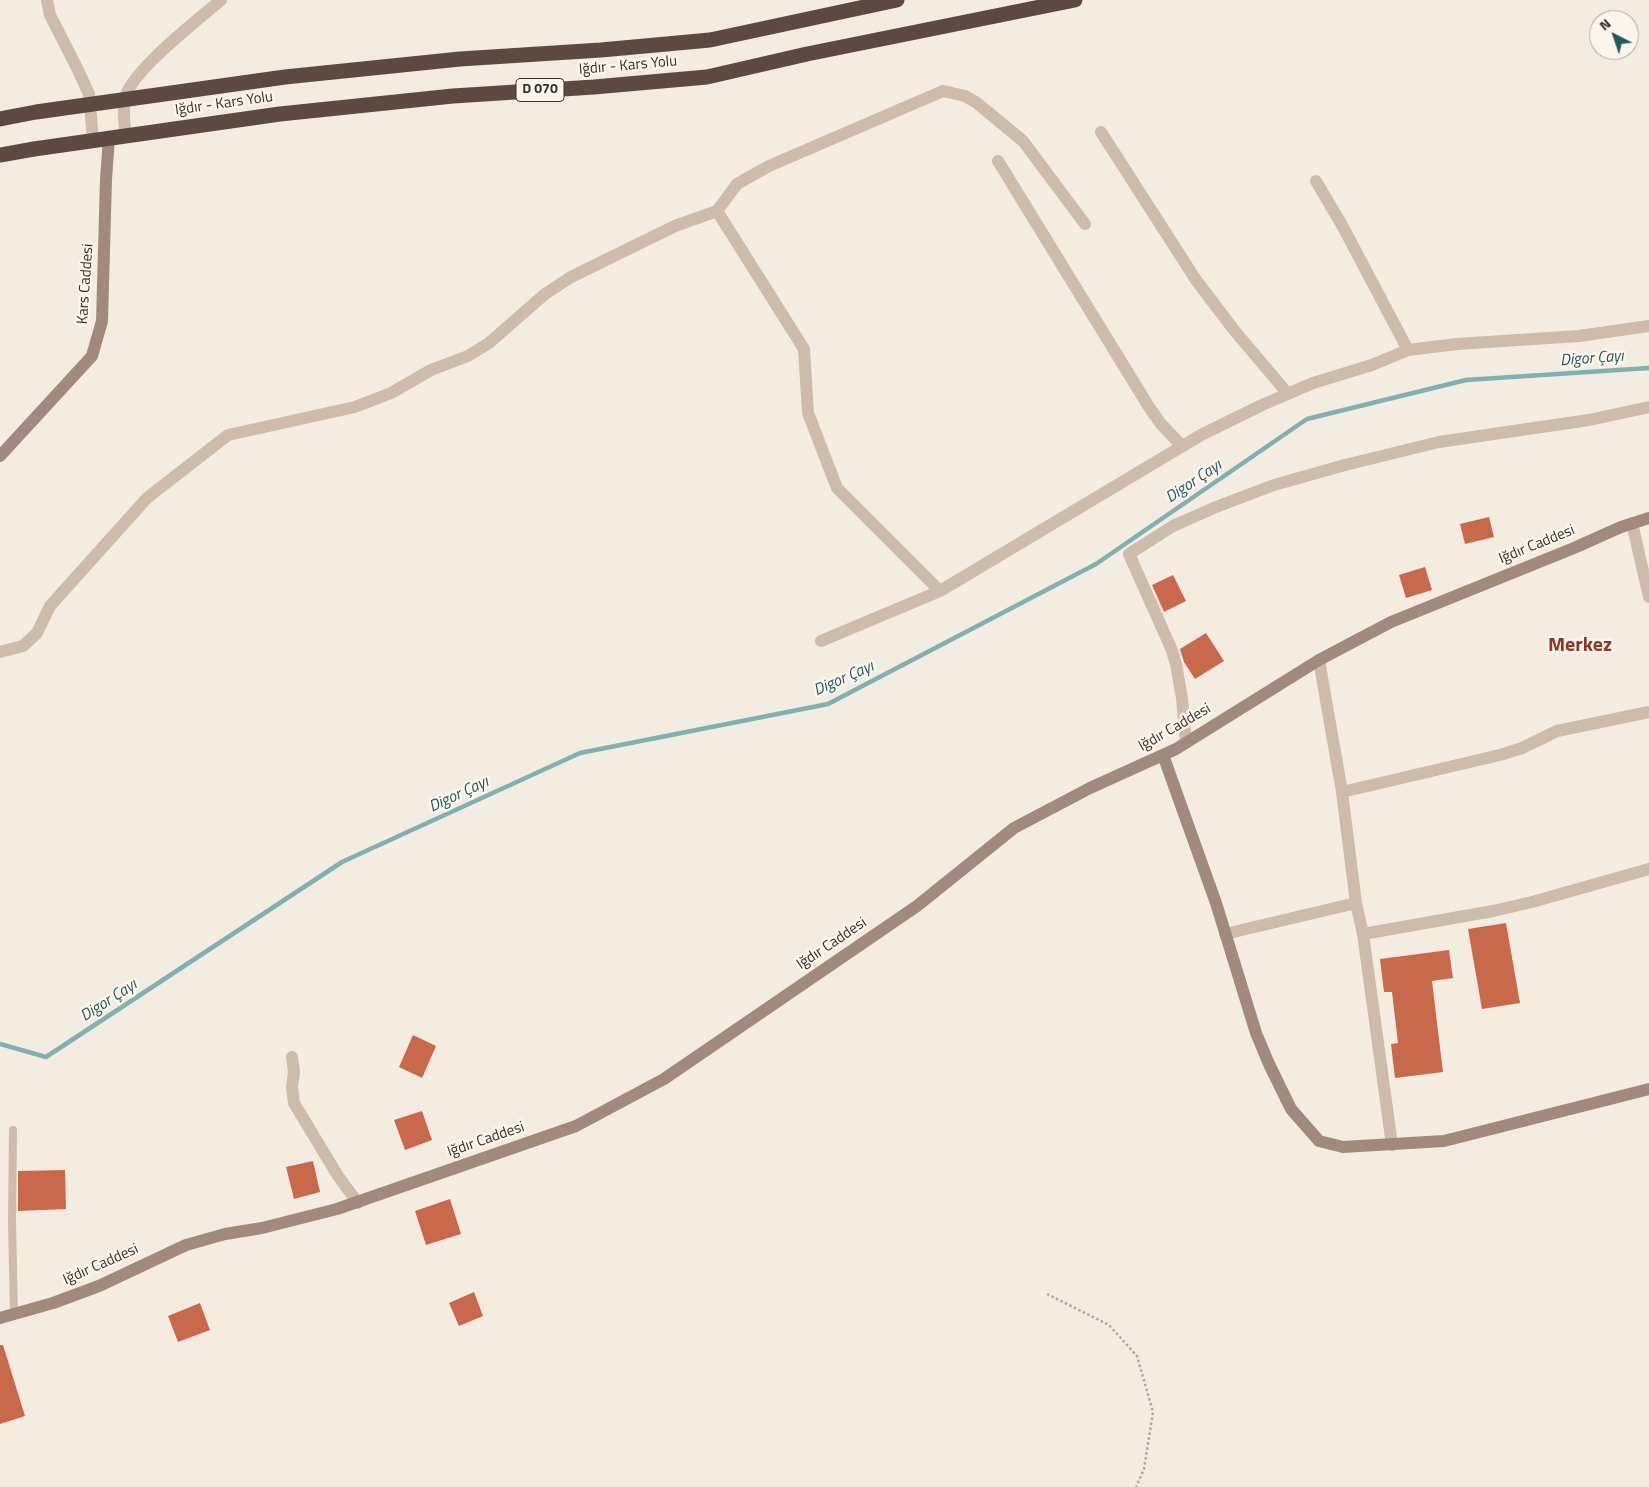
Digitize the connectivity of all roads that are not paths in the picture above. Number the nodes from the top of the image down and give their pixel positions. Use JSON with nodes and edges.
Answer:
{"nodes":[{"id":1,"x":47,"y":0,"type":"edge"},
{"id":2,"x":897,"y":0,"type":"edge"},
{"id":3,"x":1076,"y":0,"type":"edge"},
{"id":4,"x":223,"y":1,"type":"edge"},
{"id":5,"x":124,"y":100,"type":"junction"},
{"id":6,"x":89,"y":105,"type":"junction"},
{"id":7,"x":0,"y":120,"type":"edge"},
{"id":8,"x":1101,"y":132,"type":"dead end"},
{"id":9,"x":125,"y":136,"type":"junction"},
{"id":10,"x":109,"y":138,"type":"junction"},
{"id":11,"x":93,"y":140,"type":"junction"},
{"id":12,"x":0,"y":156,"type":"edge"},
{"id":13,"x":998,"y":161,"type":"dead end"},
{"id":14,"x":1316,"y":181,"type":"dead end"},
{"id":15,"x":717,"y":211,"type":"junction"},
{"id":16,"x":1085,"y":224,"type":"dead end"},
{"id":17,"x":1649,"y":326,"type":"edge"},
{"id":18,"x":1408,"y":350,"type":"junction"},
{"id":19,"x":1288,"y":394,"type":"junction"},
{"id":20,"x":1649,"y":407,"type":"edge"},
{"id":21,"x":1182,"y":446,"type":"junction"},
{"id":22,"x":0,"y":456,"type":"edge"},
{"id":23,"x":1649,"y":518,"type":"edge"},
{"id":24,"x":1632,"y":523,"type":"junction"},
{"id":25,"x":940,"y":591,"type":"junction"},
{"id":26,"x":1649,"y":597,"type":"edge"},
{"id":27,"x":821,"y":641,"type":"dead end"},
{"id":28,"x":0,"y":652,"type":"edge"},
{"id":29,"x":1319,"y":660,"type":"junction"},
{"id":30,"x":1649,"y":712,"type":"edge"},
{"id":31,"x":1186,"y":743,"type":"junction"},
{"id":32,"x":1163,"y":755,"type":"junction"},
{"id":33,"x":1342,"y":792,"type":"junction"},
{"id":34,"x":1649,"y":869,"type":"edge"},
{"id":35,"x":1356,"y":903,"type":"junction"},
{"id":36,"x":1225,"y":934,"type":"junction"},
{"id":37,"x":1363,"y":934,"type":"junction"},
{"id":38,"x":292,"y":1057,"type":"dead end"},
{"id":39,"x":1649,"y":1089,"type":"edge"},
{"id":40,"x":13,"y":1130,"type":"dead end"},
{"id":41,"x":1392,"y":1145,"type":"junction"},
{"id":42,"x":358,"y":1202,"type":"junction"},
{"id":43,"x":14,"y":1314,"type":"junction"},
{"id":44,"x":0,"y":1318,"type":"edge"}],
"edges":[{"from":1,"to":6,"type":"street"},
{"from":2,"to":5,"type":"highway","name":"Iğdır - Kars Yolu"},
{"from":3,"to":9,"type":"highway","name":"Iğdır - Kars Yolu","number":"D 070"},
{"from":4,"to":5,"type":"street"},
{"from":5,"to":6,"type":"highway","name":"Iğdır - Kars Yolu"},
{"from":5,"to":9,"type":"street"},
{"from":6,"to":7,"type":"highway","name":"Iğdır - Kars Yolu"},
{"from":6,"to":11,"type":"street"},
{"from":8,"to":19,"type":"street"},
{"from":9,"to":10,"type":"highway","name":"Iğdır - Kars Yolu","number":"D 070"},
{"from":10,"to":11,"type":"highway","name":"Iğdır - Kars Yolu","number":"D 070"},
{"from":10,"to":22,"type":"street","name":"Kars Caddesi"},
{"from":11,"to":12,"type":"highway","name":"Iğdır - Kars Yolu","number":"D 070"},
{"from":13,"to":21,"type":"street"},
{"from":14,"to":18,"type":"street"},
{"from":15,"to":16,"type":"street"},
{"from":15,"to":25,"type":"street"},
{"from":15,"to":28,"type":"street"},
{"from":17,"to":18,"type":"street"},
{"from":18,"to":19,"type":"street"},
{"from":19,"to":21,"type":"street"},
{"from":20,"to":31,"type":"street"},
{"from":21,"to":25,"type":"street"},
{"from":23,"to":24,"type":"street","name":"Iğdır Caddesi"},
{"from":24,"to":26,"type":"street"},
{"from":24,"to":29,"type":"street","name":"Iğdır Caddesi"},
{"from":25,"to":27,"type":"street"},
{"from":29,"to":31,"type":"street","name":"Iğdır Caddesi"},
{"from":29,"to":33,"type":"street"},
{"from":30,"to":33,"type":"street"},
{"from":31,"to":32,"type":"street","name":"Iğdır Caddesi"},
{"from":32,"to":36,"type":"street"},
{"from":32,"to":42,"type":"street","name":"Iğdır Caddesi"},
{"from":33,"to":35,"type":"street"},
{"from":34,"to":37,"type":"street"},
{"from":35,"to":36,"type":"street"},
{"from":35,"to":37,"type":"street"},
{"from":36,"to":41,"type":"street"},
{"from":37,"to":41,"type":"street"},
{"from":38,"to":42,"type":"street"},
{"from":39,"to":41,"type":"street"},
{"from":40,"to":43,"type":"lane"},
{"from":42,"to":43,"type":"street","name":"Iğdır Caddesi"},
{"from":43,"to":44,"type":"street","name":"Iğdır Caddesi"}]}
